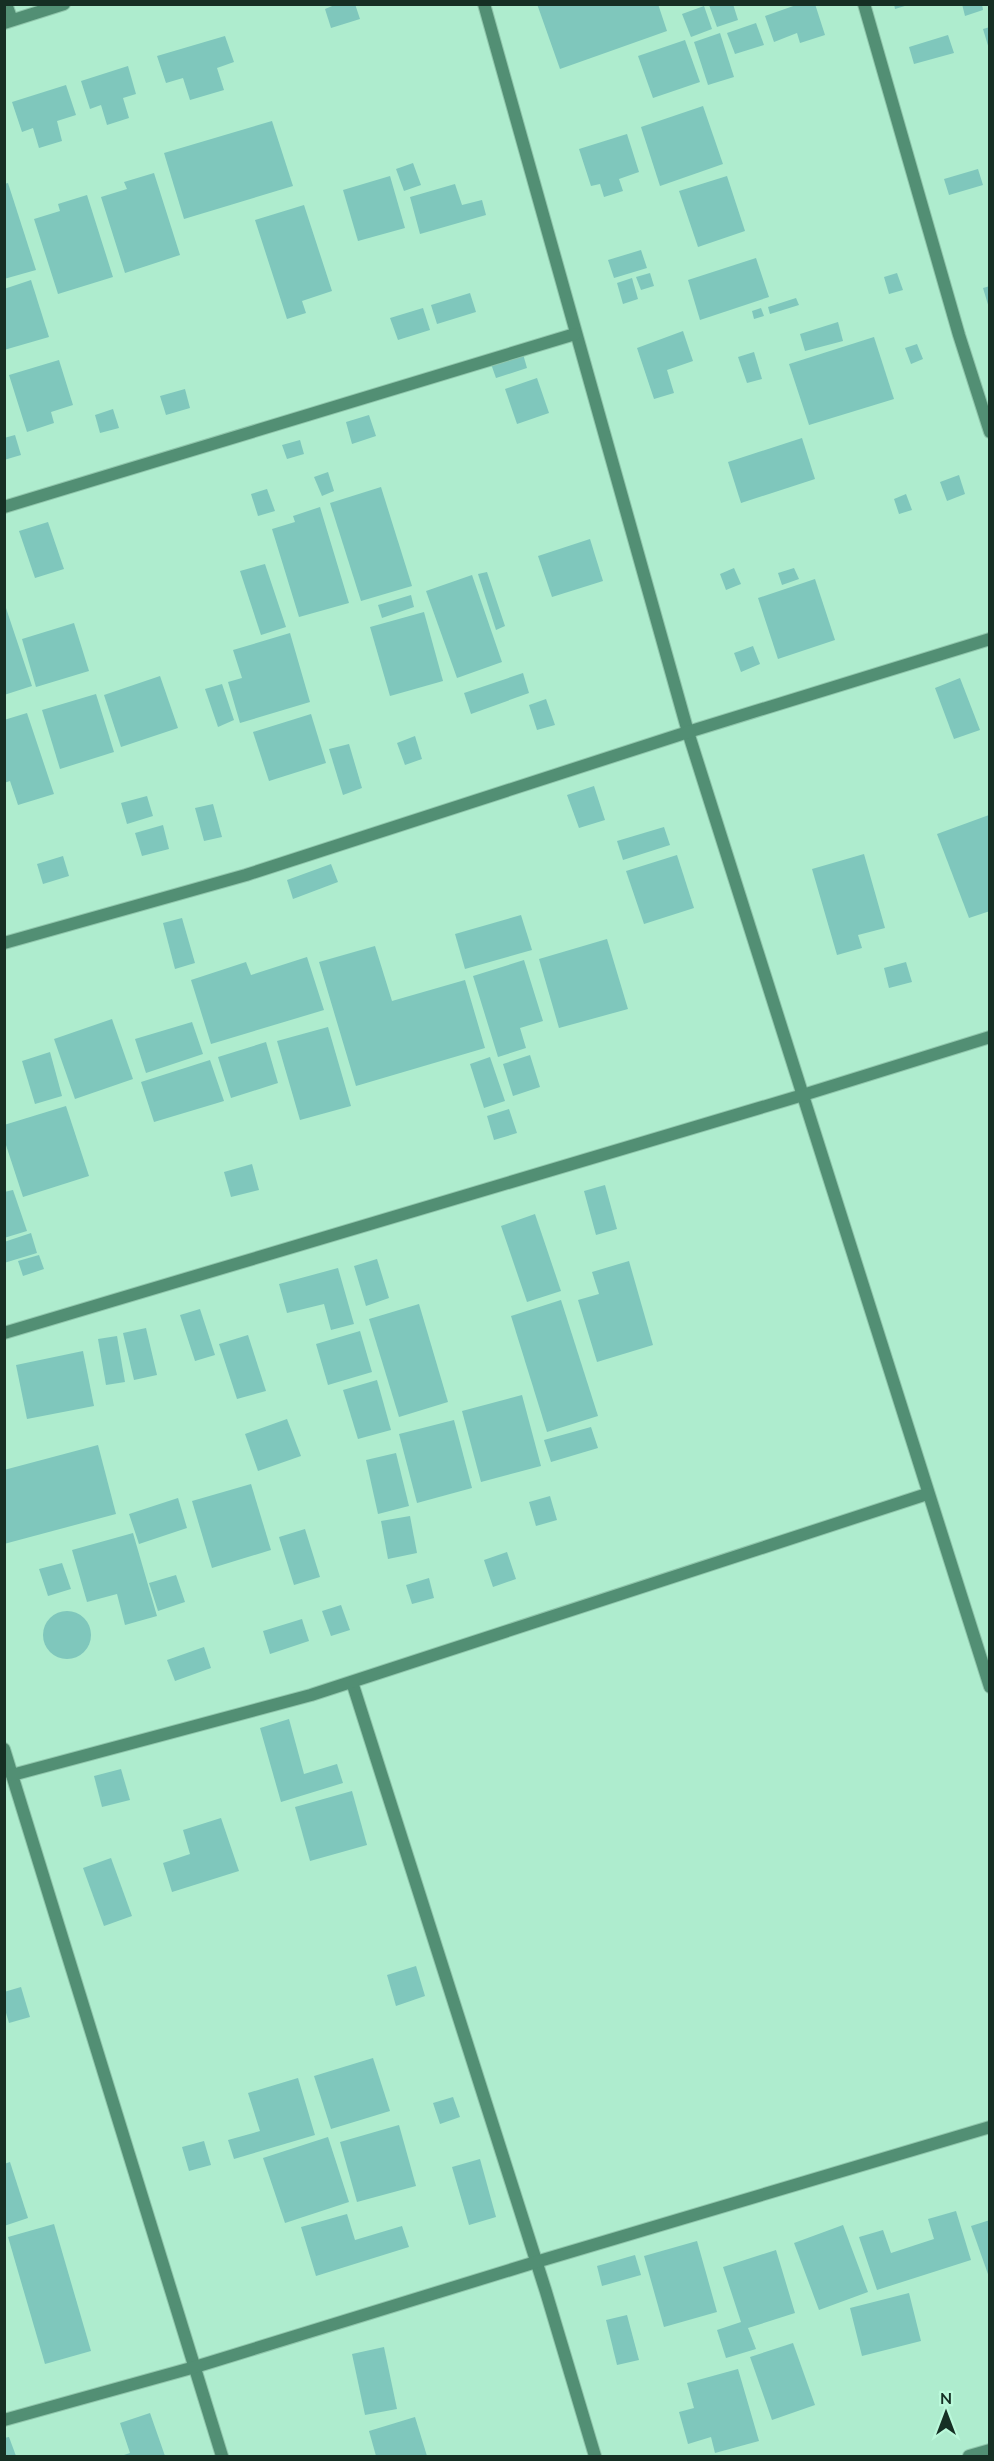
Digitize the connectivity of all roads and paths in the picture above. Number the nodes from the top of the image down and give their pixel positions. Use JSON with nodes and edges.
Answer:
{"nodes":[{"id":1,"x":6,"y":4,"type":"edge"},
{"id":2,"x":64,"y":4,"type":"edge"},
{"id":3,"x":484,"y":4,"type":"edge"},
{"id":4,"x":864,"y":4,"type":"edge"},
{"id":5,"x":8,"y":22,"type":"edge"},
{"id":6,"x":575,"y":334,"type":"junction"},
{"id":7,"x":990,"y":432,"type":"edge"},
{"id":8,"x":4,"y":507,"type":"edge"},
{"id":9,"x":990,"y":639,"type":"edge"},
{"id":10,"x":688,"y":732,"type":"junction"},
{"id":11,"x":4,"y":943,"type":"edge"},
{"id":12,"x":990,"y":1037,"type":"edge"},
{"id":13,"x":803,"y":1095,"type":"junction"},
{"id":14,"x":4,"y":1333,"type":"edge"},
{"id":15,"x":927,"y":1494,"type":"junction"},
{"id":16,"x":352,"y":1682,"type":"junction"},
{"id":17,"x":990,"y":1687,"type":"edge"},
{"id":18,"x":4,"y":1749,"type":"edge"},
{"id":19,"x":12,"y":1775,"type":"junction"},
{"id":20,"x":990,"y":2127,"type":"edge"},
{"id":21,"x":536,"y":2262,"type":"junction"},
{"id":22,"x":195,"y":2367,"type":"junction"},
{"id":23,"x":4,"y":2420,"type":"edge"},
{"id":24,"x":990,"y":2450,"type":"edge"},
{"id":25,"x":222,"y":2457,"type":"edge"},
{"id":26,"x":595,"y":2457,"type":"edge"},
{"id":27,"x":969,"y":2457,"type":"edge"}],
"edges":[{"from":1,"to":5,"type":"street"},
{"from":2,"to":5,"type":"street"},
{"from":3,"to":6,"type":"street"},
{"from":4,"to":7,"type":"street"},
{"from":6,"to":8,"type":"street"},
{"from":6,"to":10,"type":"street"},
{"from":9,"to":10,"type":"street"},
{"from":10,"to":11,"type":"street"},
{"from":10,"to":13,"type":"street"},
{"from":12,"to":13,"type":"street"},
{"from":13,"to":14,"type":"street"},
{"from":13,"to":15,"type":"street"},
{"from":15,"to":16,"type":"street"},
{"from":15,"to":17,"type":"street"},
{"from":16,"to":19,"type":"street"},
{"from":16,"to":21,"type":"street"},
{"from":18,"to":19,"type":"street"},
{"from":19,"to":22,"type":"street"},
{"from":20,"to":21,"type":"street"},
{"from":21,"to":22,"type":"street"},
{"from":21,"to":26,"type":"street"},
{"from":22,"to":23,"type":"street"},
{"from":22,"to":25,"type":"street"},
{"from":24,"to":27,"type":"street"}]}
